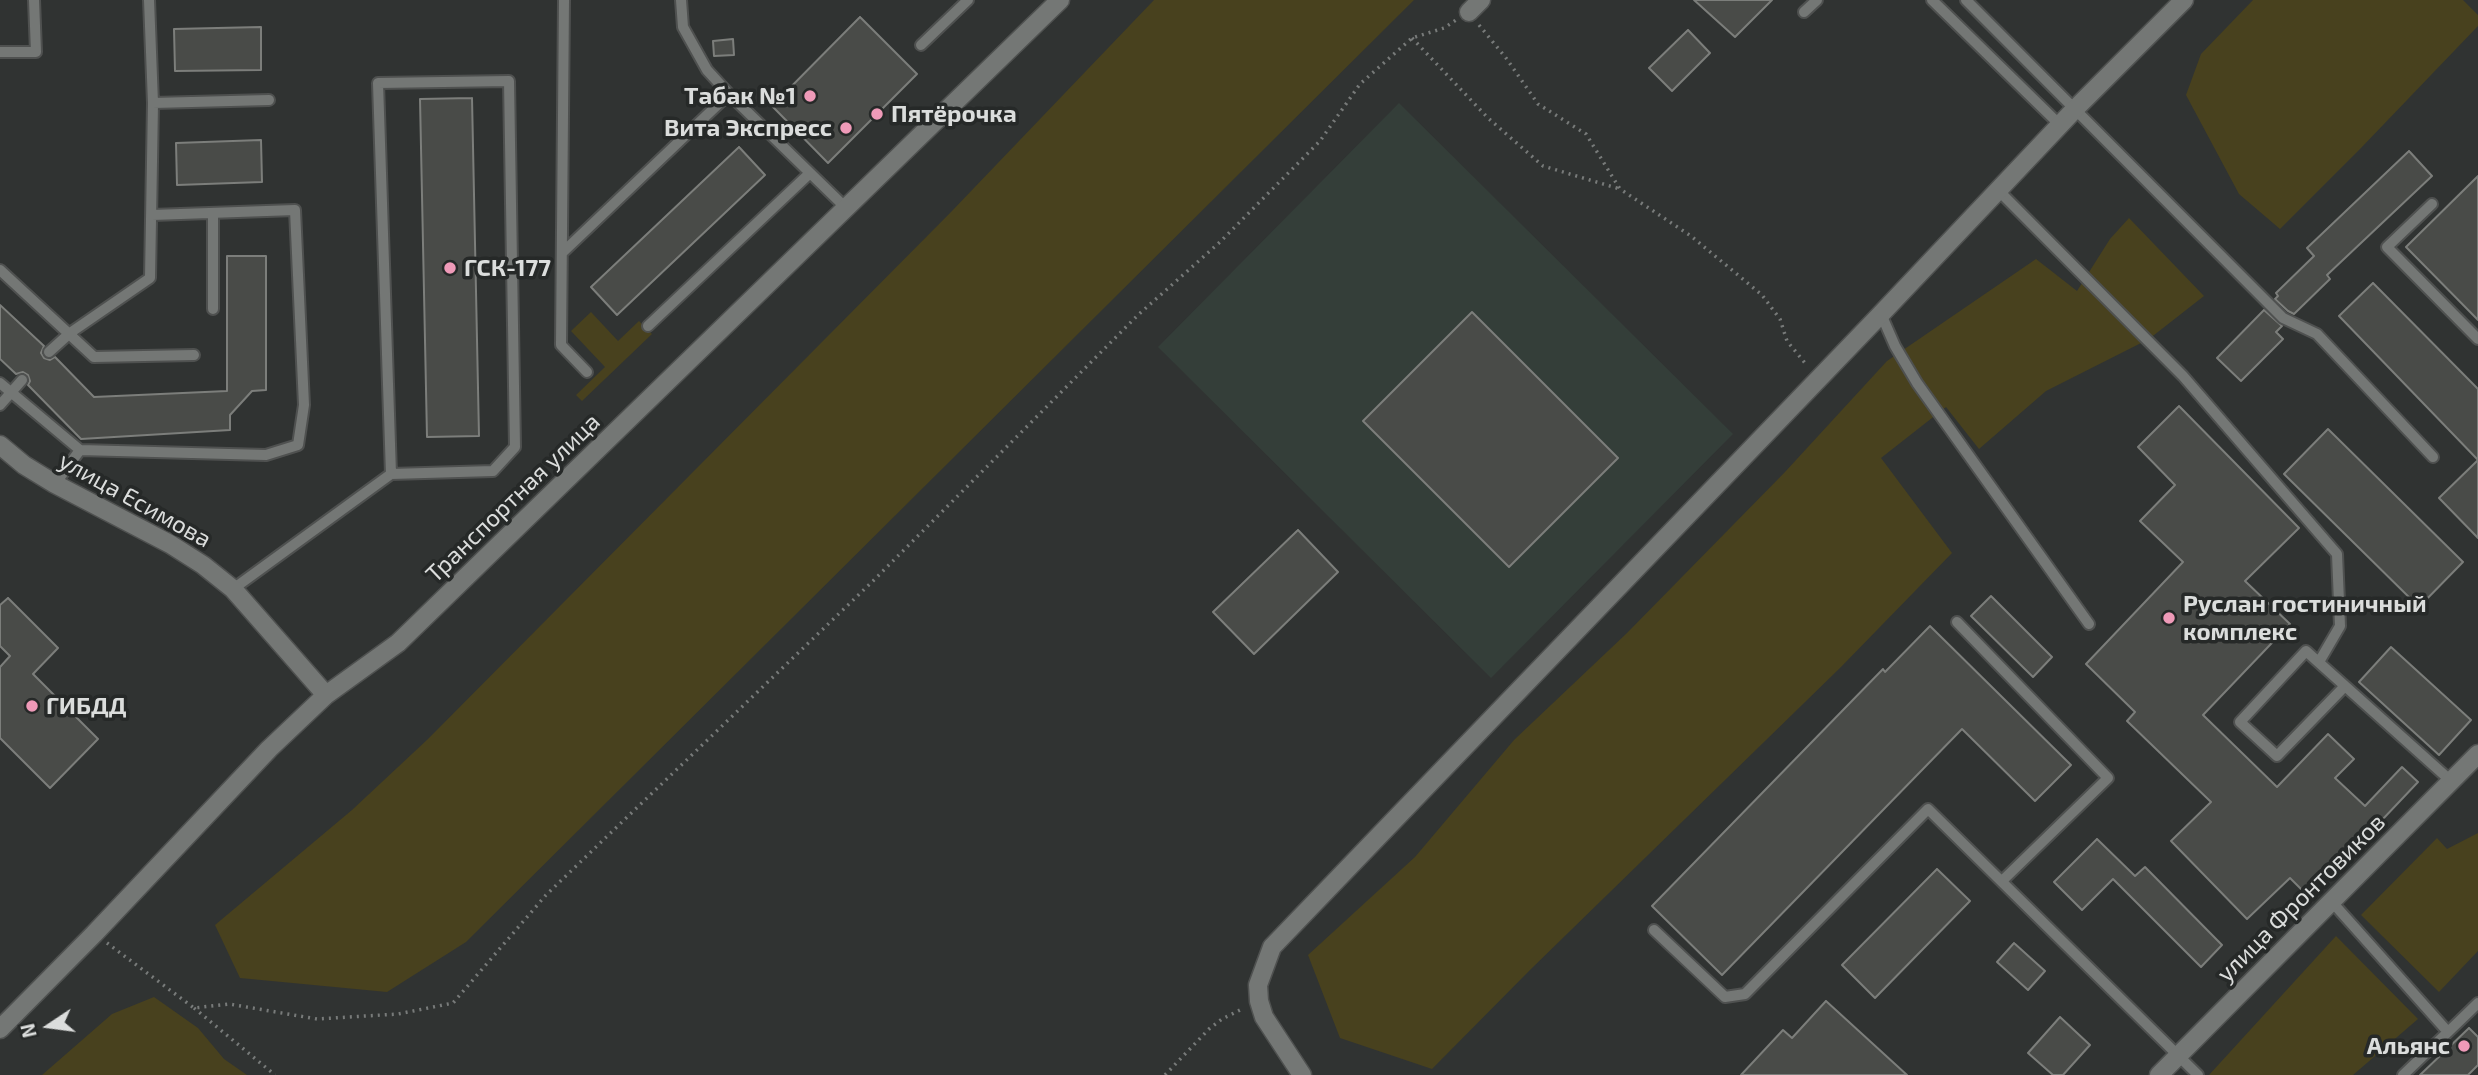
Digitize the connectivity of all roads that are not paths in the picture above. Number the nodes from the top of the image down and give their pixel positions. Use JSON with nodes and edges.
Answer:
{"nodes":[{"id":1,"x":34,"y":0,"type":"edge"},
{"id":2,"x":149,"y":0,"type":"edge"},
{"id":3,"x":564,"y":0,"type":"edge"},
{"id":4,"x":681,"y":0,"type":"edge"},
{"id":5,"x":968,"y":0,"type":"edge"},
{"id":6,"x":1817,"y":0,"type":"edge"},
{"id":7,"x":1932,"y":0,"type":"edge"},
{"id":8,"x":1966,"y":0,"type":"edge"},
{"id":9,"x":2184,"y":0,"type":"edge"},
{"id":10,"x":1056,"y":1,"type":"edge"},
{"id":11,"x":1804,"y":12,"type":"dead end"},
{"id":12,"x":921,"y":45,"type":"dead end"},
{"id":13,"x":0,"y":52,"type":"edge"},
{"id":14,"x":729,"y":94,"type":"junction"},
{"id":15,"x":269,"y":100,"type":"dead end"},
{"id":16,"x":153,"y":103,"type":"junction"},
{"id":17,"x":2075,"y":109,"type":"junction"},
{"id":18,"x":2060,"y":125,"type":"junction"},
{"id":19,"x":810,"y":173,"type":"junction"},
{"id":20,"x":1998,"y":190,"type":"junction"},
{"id":21,"x":2431,"y":204,"type":"dead end"},
{"id":22,"x":845,"y":207,"type":"junction"},
{"id":23,"x":213,"y":213,"type":"junction"},
{"id":24,"x":152,"y":215,"type":"junction"},
{"id":25,"x":562,"y":253,"type":"junction"},
{"id":26,"x":0,"y":270,"type":"edge"},
{"id":27,"x":213,"y":309,"type":"dead end"},
{"id":28,"x":1881,"y":314,"type":"junction"},
{"id":29,"x":648,"y":326,"type":"dead end"},
{"id":30,"x":70,"y":333,"type":"junction"},
{"id":31,"x":2478,"y":339,"type":"edge"},
{"id":32,"x":49,"y":352,"type":"dead end"},
{"id":33,"x":194,"y":355,"type":"dead end"},
{"id":34,"x":587,"y":372,"type":"dead end"},
{"id":35,"x":22,"y":380,"type":"dead end"},
{"id":36,"x":0,"y":383,"type":"edge"},
{"id":37,"x":11,"y":393,"type":"junction"},
{"id":38,"x":0,"y":405,"type":"edge"},
{"id":39,"x":0,"y":445,"type":"edge"},
{"id":40,"x":80,"y":450,"type":"junction"},
{"id":41,"x":2433,"y":457,"type":"dead end"},
{"id":42,"x":391,"y":474,"type":"junction"},
{"id":43,"x":55,"y":484,"type":"junction"},
{"id":44,"x":233,"y":589,"type":"junction"},
{"id":45,"x":1957,"y":622,"type":"dead end"},
{"id":46,"x":2089,"y":624,"type":"dead end"},
{"id":47,"x":2319,"y":662,"type":"junction"},
{"id":48,"x":2345,"y":686,"type":"junction"},
{"id":49,"x":326,"y":695,"type":"junction"},
{"id":50,"x":2478,"y":754,"type":"edge"},
{"id":51,"x":2451,"y":781,"type":"junction"},
{"id":52,"x":2002,"y":881,"type":"junction"},
{"id":53,"x":2332,"y":902,"type":"junction"},
{"id":54,"x":1654,"y":930,"type":"dead end"},
{"id":55,"x":2478,"y":1003,"type":"edge"},
{"id":56,"x":0,"y":1029,"type":"edge"},
{"id":57,"x":2448,"y":1032,"type":"junction"},
{"id":58,"x":2179,"y":1055,"type":"junction"},
{"id":59,"x":1302,"y":1075,"type":"edge"},
{"id":60,"x":2159,"y":1075,"type":"edge"},
{"id":61,"x":2198,"y":1075,"type":"edge"},
{"id":62,"x":2403,"y":1075,"type":"edge"}],
"edges":[{"from":1,"to":13,"type":"lane"},
{"from":2,"to":16,"type":"lane"},
{"from":3,"to":25,"type":"lane"},
{"from":4,"to":14,"type":"lane"},
{"from":5,"to":12,"type":"lane"},
{"from":6,"to":11,"type":"lane"},
{"from":7,"to":18,"type":"lane"},
{"from":8,"to":17,"type":"lane"},
{"from":9,"to":17,"type":"street"},
{"from":10,"to":22,"type":"street","name":"Транспортная улица"},
{"from":14,"to":19,"type":"lane"},
{"from":14,"to":25,"type":"lane"},
{"from":15,"to":16,"type":"lane"},
{"from":16,"to":24,"type":"lane"},
{"from":17,"to":18,"type":"street"},
{"from":17,"to":41,"type":"lane"},
{"from":18,"to":20,"type":"street"},
{"from":19,"to":22,"type":"lane"},
{"from":19,"to":29,"type":"lane"},
{"from":20,"to":28,"type":"street"},
{"from":20,"to":47,"type":"lane"},
{"from":21,"to":31,"type":"lane"},
{"from":22,"to":49,"type":"street","name":"Транспортная улица"},
{"from":23,"to":24,"type":"lane"},
{"from":23,"to":27,"type":"lane"},
{"from":23,"to":40,"type":"lane"},
{"from":24,"to":30,"type":"lane"},
{"from":25,"to":34,"type":"lane"},
{"from":26,"to":30,"type":"lane"},
{"from":28,"to":46,"type":"lane"},
{"from":28,"to":59,"type":"street"},
{"from":30,"to":32,"type":"lane"},
{"from":30,"to":33,"type":"lane"},
{"from":35,"to":37,"type":"lane"},
{"from":36,"to":37,"type":"lane"},
{"from":37,"to":38,"type":"lane"},
{"from":37,"to":40,"type":"lane"},
{"from":39,"to":43,"type":"street","name":"улица Есимова"},
{"from":40,"to":43,"type":"lane"},
{"from":42,"to":42,"type":"lane"},
{"from":42,"to":44,"type":"lane"},
{"from":43,"to":44,"type":"street","name":"улица Есимова"},
{"from":44,"to":49,"type":"street","name":"улица Есимова"},
{"from":45,"to":52,"type":"lane"},
{"from":47,"to":48,"type":"lane"},
{"from":47,"to":48,"type":"lane"},
{"from":48,"to":51,"type":"lane"},
{"from":49,"to":56,"type":"street","name":"Транспортная улица"},
{"from":50,"to":51,"type":"street","name":"улица Фронтовиков"},
{"from":51,"to":53,"type":"street","name":"улица Фронтовиков"},
{"from":52,"to":54,"type":"lane"},
{"from":52,"to":58,"type":"lane"},
{"from":53,"to":57,"type":"lane"},
{"from":53,"to":58,"type":"street","name":"улица Фронтовиков"},
{"from":55,"to":57,"type":"lane"},
{"from":57,"to":62,"type":"lane"},
{"from":58,"to":60,"type":"street","name":"улица Фронтовиков"},
{"from":58,"to":61,"type":"lane"}]}
